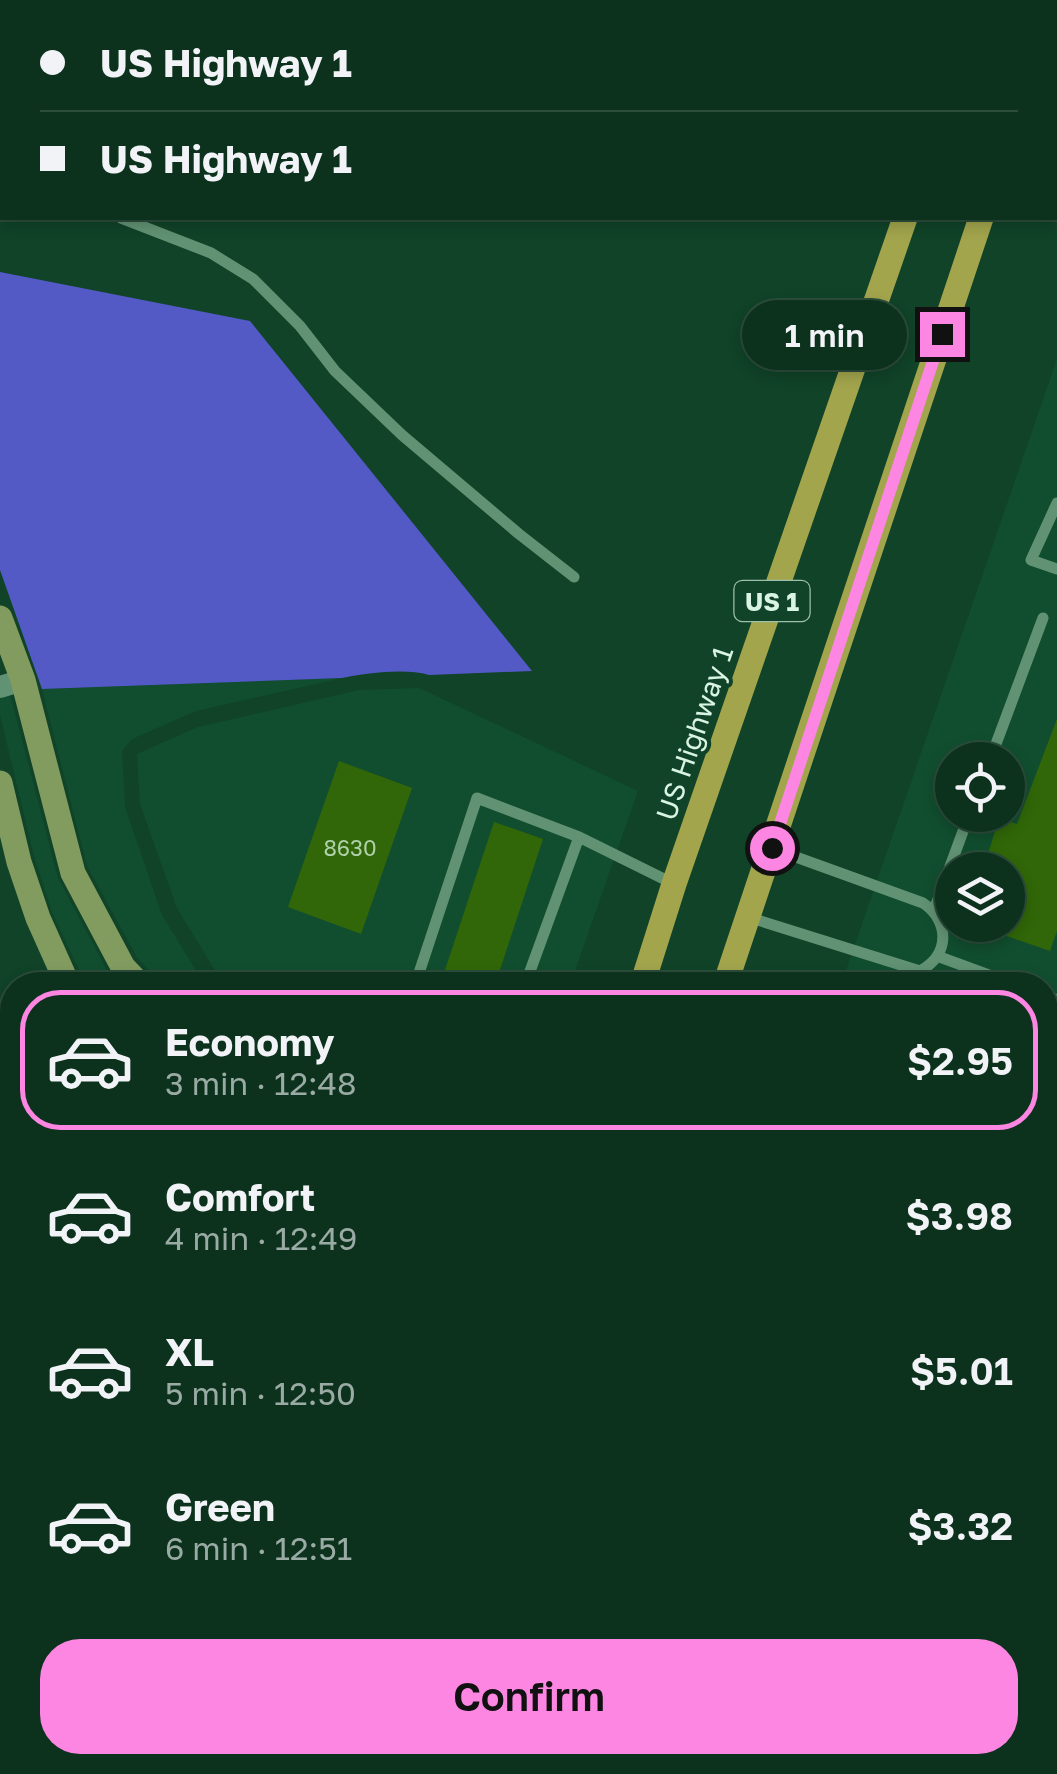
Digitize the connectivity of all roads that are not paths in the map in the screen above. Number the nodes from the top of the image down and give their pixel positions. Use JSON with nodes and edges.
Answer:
{"nodes":[{"id":1,"x":126,"y":220,"type":"edge"},
{"id":2,"x":903,"y":220,"type":"edge"},
{"id":3,"x":961,"y":220,"type":"edge"},
{"id":4,"x":980,"y":220,"type":"edge"},
{"id":5,"x":966,"y":262,"type":"junction"},
{"id":6,"x":1057,"y":503,"type":"edge"},
{"id":7,"x":1057,"y":569,"type":"edge"},
{"id":8,"x":574,"y":577,"type":"dead end"},
{"id":9,"x":1043,"y":618,"type":"dead end"},
{"id":10,"x":1,"y":625,"type":"edge"},
{"id":11,"x":12,"y":683,"type":"edge"},
{"id":12,"x":997,"y":742,"type":"edge"},
{"id":13,"x":0,"y":783,"type":"edge"},
{"id":14,"x":963,"y":832,"type":"edge"},
{"id":15,"x":579,"y":837,"type":"junction"},
{"id":16,"x":772,"y":848,"type":"junction"},
{"id":17,"x":674,"y":884,"type":"junction"},
{"id":18,"x":934,"y":910,"type":"junction"},
{"id":19,"x":748,"y":917,"type":"junction"},
{"id":20,"x":937,"y":956,"type":"junction"},
{"id":21,"x":920,"y":971,"type":"joint"},
{"id":22,"x":62,"y":972,"type":"edge"},
{"id":23,"x":128,"y":972,"type":"edge"},
{"id":24,"x":420,"y":972,"type":"edge"},
{"id":25,"x":530,"y":972,"type":"edge"},
{"id":26,"x":646,"y":972,"type":"edge"},
{"id":27,"x":730,"y":972,"type":"edge"},
{"id":28,"x":981,"y":972,"type":"edge"}],
"edges":[{"from":1,"to":8,"type":"lane"},
{"from":2,"to":17,"type":"main road","name":"US Highway 1","number":"US 1"},
{"from":3,"to":5,"type":"main road"},
{"from":4,"to":5,"type":"main road","number":"US 1"},
{"from":5,"to":16,"type":"main road","number":"US 1"},
{"from":6,"to":7,"type":"lane"},
{"from":9,"to":12,"type":"lane"},
{"from":10,"to":11,"type":"street"},
{"from":11,"to":23,"type":"street"},
{"from":13,"to":22,"type":"street"},
{"from":14,"to":18,"type":"lane"},
{"from":15,"to":17,"type":"lane"},
{"from":15,"to":24,"type":"lane"},
{"from":15,"to":25,"type":"lane"},
{"from":16,"to":18,"type":"lane"},
{"from":16,"to":19,"type":"main road","number":"US 1"},
{"from":17,"to":26,"type":"main road","name":"US Highway 1","number":"US 1"},
{"from":18,"to":20,"type":"lane"},
{"from":19,"to":21,"type":"lane"},
{"from":19,"to":27,"type":"main road","number":"US 1"},
{"from":20,"to":21,"type":"lane"},
{"from":20,"to":28,"type":"lane"}]}
